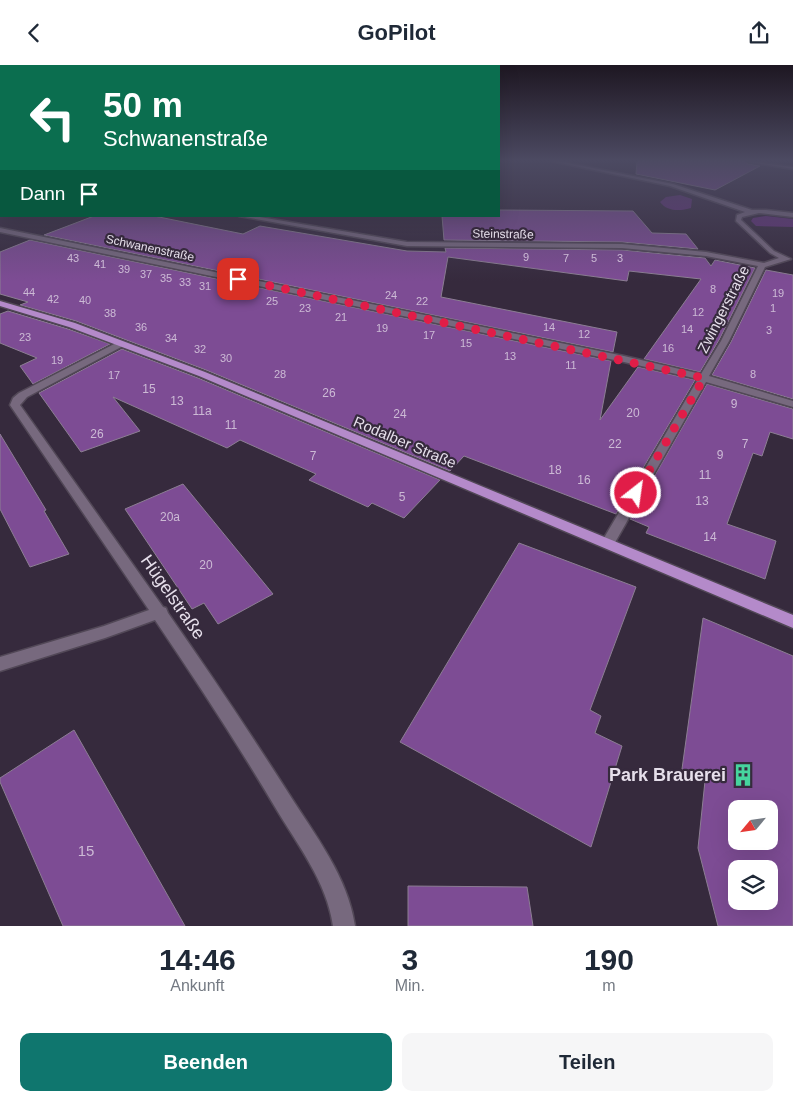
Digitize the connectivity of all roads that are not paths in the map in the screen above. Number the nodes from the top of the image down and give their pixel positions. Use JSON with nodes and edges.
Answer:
{"nodes":[{"id":1,"x":717,"y":201,"type":"edge"},
{"id":2,"x":751,"y":213,"type":"junction"},
{"id":3,"x":790,"y":213,"type":"edge"},
{"id":4,"x":248,"y":217,"type":"edge"},
{"id":5,"x":0,"y":230,"type":"edge"},
{"id":6,"x":789,"y":259,"type":"edge"},
{"id":7,"x":765,"y":265,"type":"junction"},
{"id":8,"x":0,"y":303,"type":"edge"},
{"id":9,"x":120,"y":344,"type":"junction"},
{"id":10,"x":704,"y":378,"type":"junction"},
{"id":11,"x":793,"y":404,"type":"edge"},
{"id":12,"x":608,"y":543,"type":"junction"},
{"id":13,"x":160,"y":613,"type":"junction"},
{"id":14,"x":793,"y":622,"type":"edge"},
{"id":15,"x":0,"y":664,"type":"edge"},
{"id":16,"x":344,"y":926,"type":"edge"}],
"edges":[{"from":1,"to":2,"type":"street"},
{"from":2,"to":3,"type":"street"},
{"from":2,"to":6,"type":"street"},
{"from":4,"to":7,"type":"street","name":"Steinstraße"},
{"from":5,"to":10,"type":"street","name":"Schwanenstraße"},
{"from":6,"to":7,"type":"street","name":"Zwingerstraße"},
{"from":7,"to":10,"type":"street","name":"Zwingerstraße"},
{"from":8,"to":9,"type":"main road","name":"Rodalber Straße"},
{"from":9,"to":12,"type":"main road","name":"Rodalber Straße"},
{"from":9,"to":13,"type":"street","name":"Hügelstraße"},
{"from":10,"to":11,"type":"street","name":"Schwanenstraße"},
{"from":10,"to":12,"type":"street","name":"Zwingerstraße"},
{"from":12,"to":14,"type":"main road","name":"Rodalber Straße"},
{"from":13,"to":15,"type":"street"},
{"from":13,"to":16,"type":"street","name":"Hügelstraße"}]}
